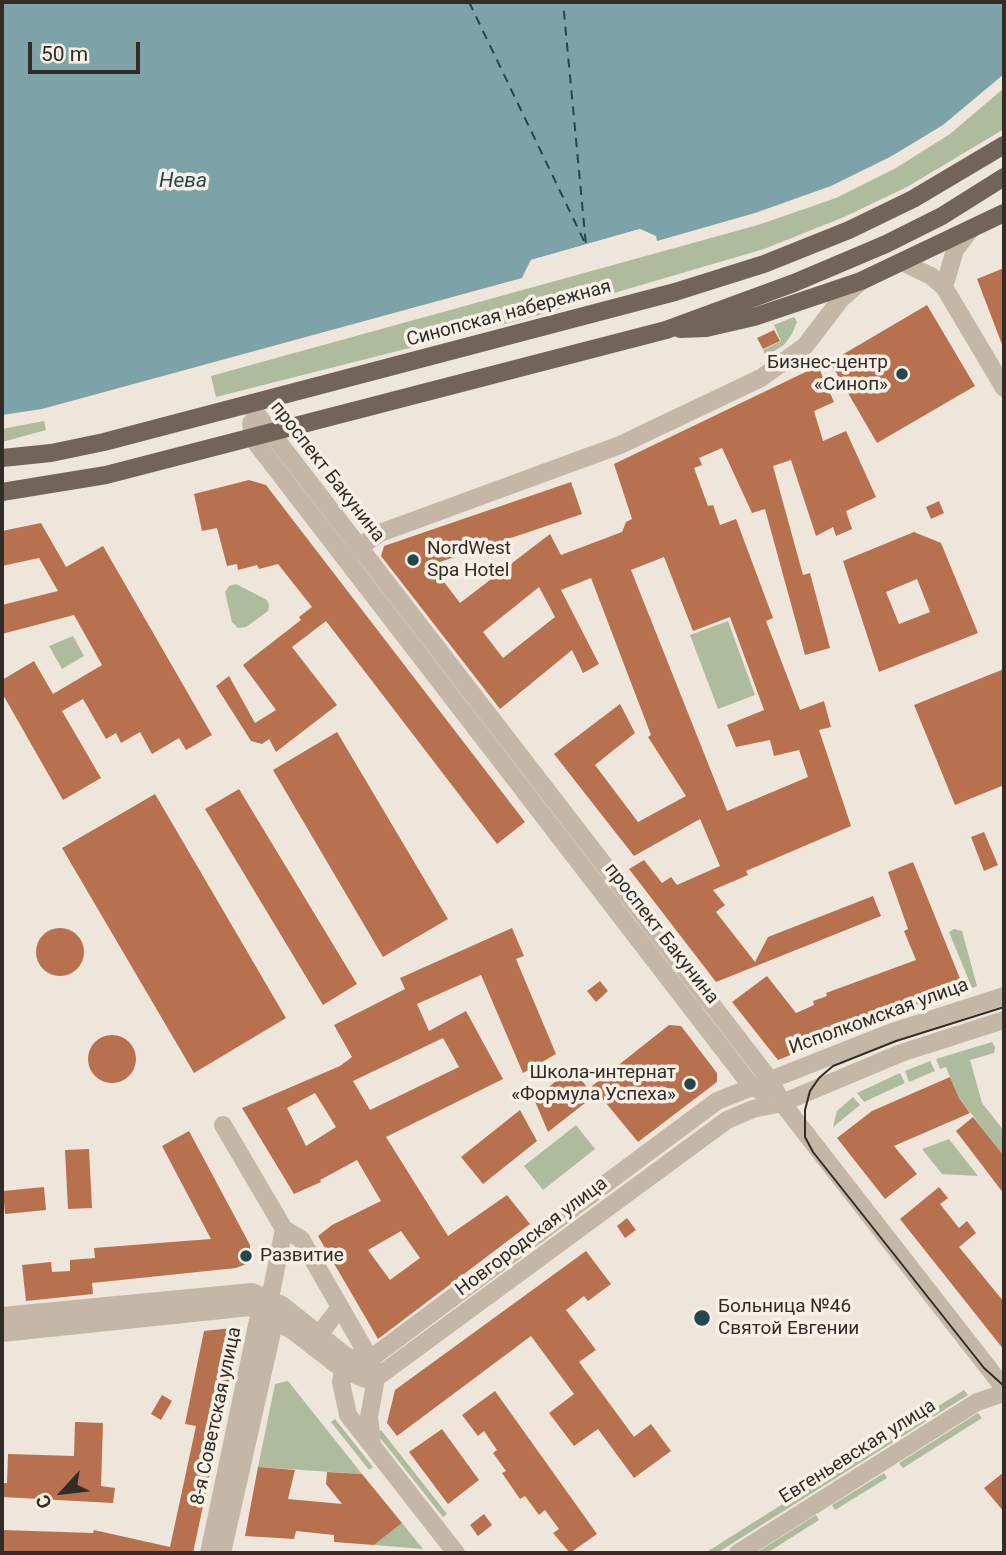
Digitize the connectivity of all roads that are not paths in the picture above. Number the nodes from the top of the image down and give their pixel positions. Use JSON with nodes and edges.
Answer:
{"nodes":[{"id":1,"x":1004,"y":145,"type":"edge"},
{"id":2,"x":1004,"y":177,"type":"edge"},
{"id":3,"x":1004,"y":213,"type":"edge"},
{"id":4,"x":970,"y":230,"type":"junction"},
{"id":5,"x":902,"y":262,"type":"junction"},
{"id":6,"x":861,"y":281,"type":"junction"},
{"id":7,"x":944,"y":287,"type":"junction"},
{"id":8,"x":666,"y":330,"type":"junction"},
{"id":9,"x":1004,"y":388,"type":"edge"},
{"id":10,"x":249,"y":404,"type":"junction"},
{"id":11,"x":272,"y":434,"type":"junction"},
{"id":12,"x":253,"y":439,"type":"junction"},
{"id":13,"x":2,"y":458,"type":"edge"},
{"id":14,"x":2,"y":492,"type":"edge"},
{"id":15,"x":351,"y":552,"type":"junction"},
{"id":16,"x":1004,"y":996,"type":"edge"},
{"id":17,"x":1004,"y":1020,"type":"edge"},
{"id":18,"x":770,"y":1080,"type":"junction"},
{"id":19,"x":752,"y":1087,"type":"junction"},
{"id":20,"x":782,"y":1103,"type":"junction"},
{"id":21,"x":223,"y":1125,"type":"dead end"},
{"id":22,"x":284,"y":1229,"type":"junction"},
{"id":23,"x":340,"y":1307,"type":"junction"},
{"id":24,"x":268,"y":1310,"type":"junction"},
{"id":25,"x":2,"y":1316,"type":"edge"},
{"id":26,"x":2,"y":1333,"type":"edge"},
{"id":27,"x":315,"y":1340,"type":"junction"},
{"id":28,"x":370,"y":1359,"type":"junction"},
{"id":29,"x":344,"y":1363,"type":"junction"},
{"id":30,"x":376,"y":1378,"type":"junction"},
{"id":31,"x":1004,"y":1390,"type":"edge"},
{"id":32,"x":372,"y":1443,"type":"junction"},
{"id":33,"x":209,"y":1553,"type":"edge"},
{"id":34,"x":222,"y":1553,"type":"edge"},
{"id":35,"x":457,"y":1553,"type":"edge"},
{"id":36,"x":738,"y":1553,"type":"edge"}],
"edges":[{"from":1,"to":10,"type":"main road","name":"Синопская набережная"},
{"from":2,"to":8,"type":"main road"},
{"from":3,"to":4,"type":"main road"},
{"from":4,"to":5,"type":"main road"},
{"from":4,"to":7,"type":"street"},
{"from":5,"to":6,"type":"main road"},
{"from":5,"to":7,"type":"street"},
{"from":6,"to":8,"type":"main road"},
{"from":6,"to":15,"type":"street"},
{"from":7,"to":9,"type":"street"},
{"from":8,"to":11,"type":"main road"},
{"from":10,"to":11,"type":"street","name":"проспект Бакунина"},
{"from":10,"to":12,"type":"street","name":"проспект Бакунина"},
{"from":10,"to":13,"type":"main road","name":"Синопская набережная"},
{"from":11,"to":12,"type":"main road"},
{"from":11,"to":15,"type":"street","name":"проспект Бакунина"},
{"from":12,"to":14,"type":"main road"},
{"from":12,"to":15,"type":"street","name":"проспект Бакунина"},
{"from":15,"to":18,"type":"street","name":"проспект Бакунина"},
{"from":15,"to":19,"type":"street","name":"проспект Бакунина"},
{"from":16,"to":18,"type":"street","name":"Исполкомская улица"},
{"from":17,"to":20,"type":"street"},
{"from":18,"to":19,"type":"street","name":"Новгородская улица"},
{"from":18,"to":20,"type":"street","name":"проспект Бакунина"},
{"from":19,"to":20,"type":"street","name":"проспект Бакунина"},
{"from":19,"to":28,"type":"street","name":"Новгородская улица"},
{"from":20,"to":30,"type":"street","name":"Новгородская улица"},
{"from":20,"to":31,"type":"street","name":"проспект Бакунина"},
{"from":21,"to":22,"type":"street"},
{"from":22,"to":23,"type":"street"},
{"from":22,"to":24,"type":"street"},
{"from":23,"to":27,"type":"street"},
{"from":23,"to":28,"type":"street"},
{"from":24,"to":25,"type":"street"},
{"from":24,"to":26,"type":"street"},
{"from":24,"to":27,"type":"street"},
{"from":24,"to":33,"type":"street","name":"8-я Советская улица"},
{"from":24,"to":34,"type":"street","name":"8-я Советская улица"},
{"from":27,"to":29,"type":"street"},
{"from":28,"to":29,"type":"street"},
{"from":28,"to":30,"type":"street"},
{"from":29,"to":30,"type":"street"},
{"from":29,"to":32,"type":"street"},
{"from":30,"to":32,"type":"street"},
{"from":31,"to":36,"type":"street","name":"Евгеньевская улица"},
{"from":32,"to":35,"type":"street"}]}
